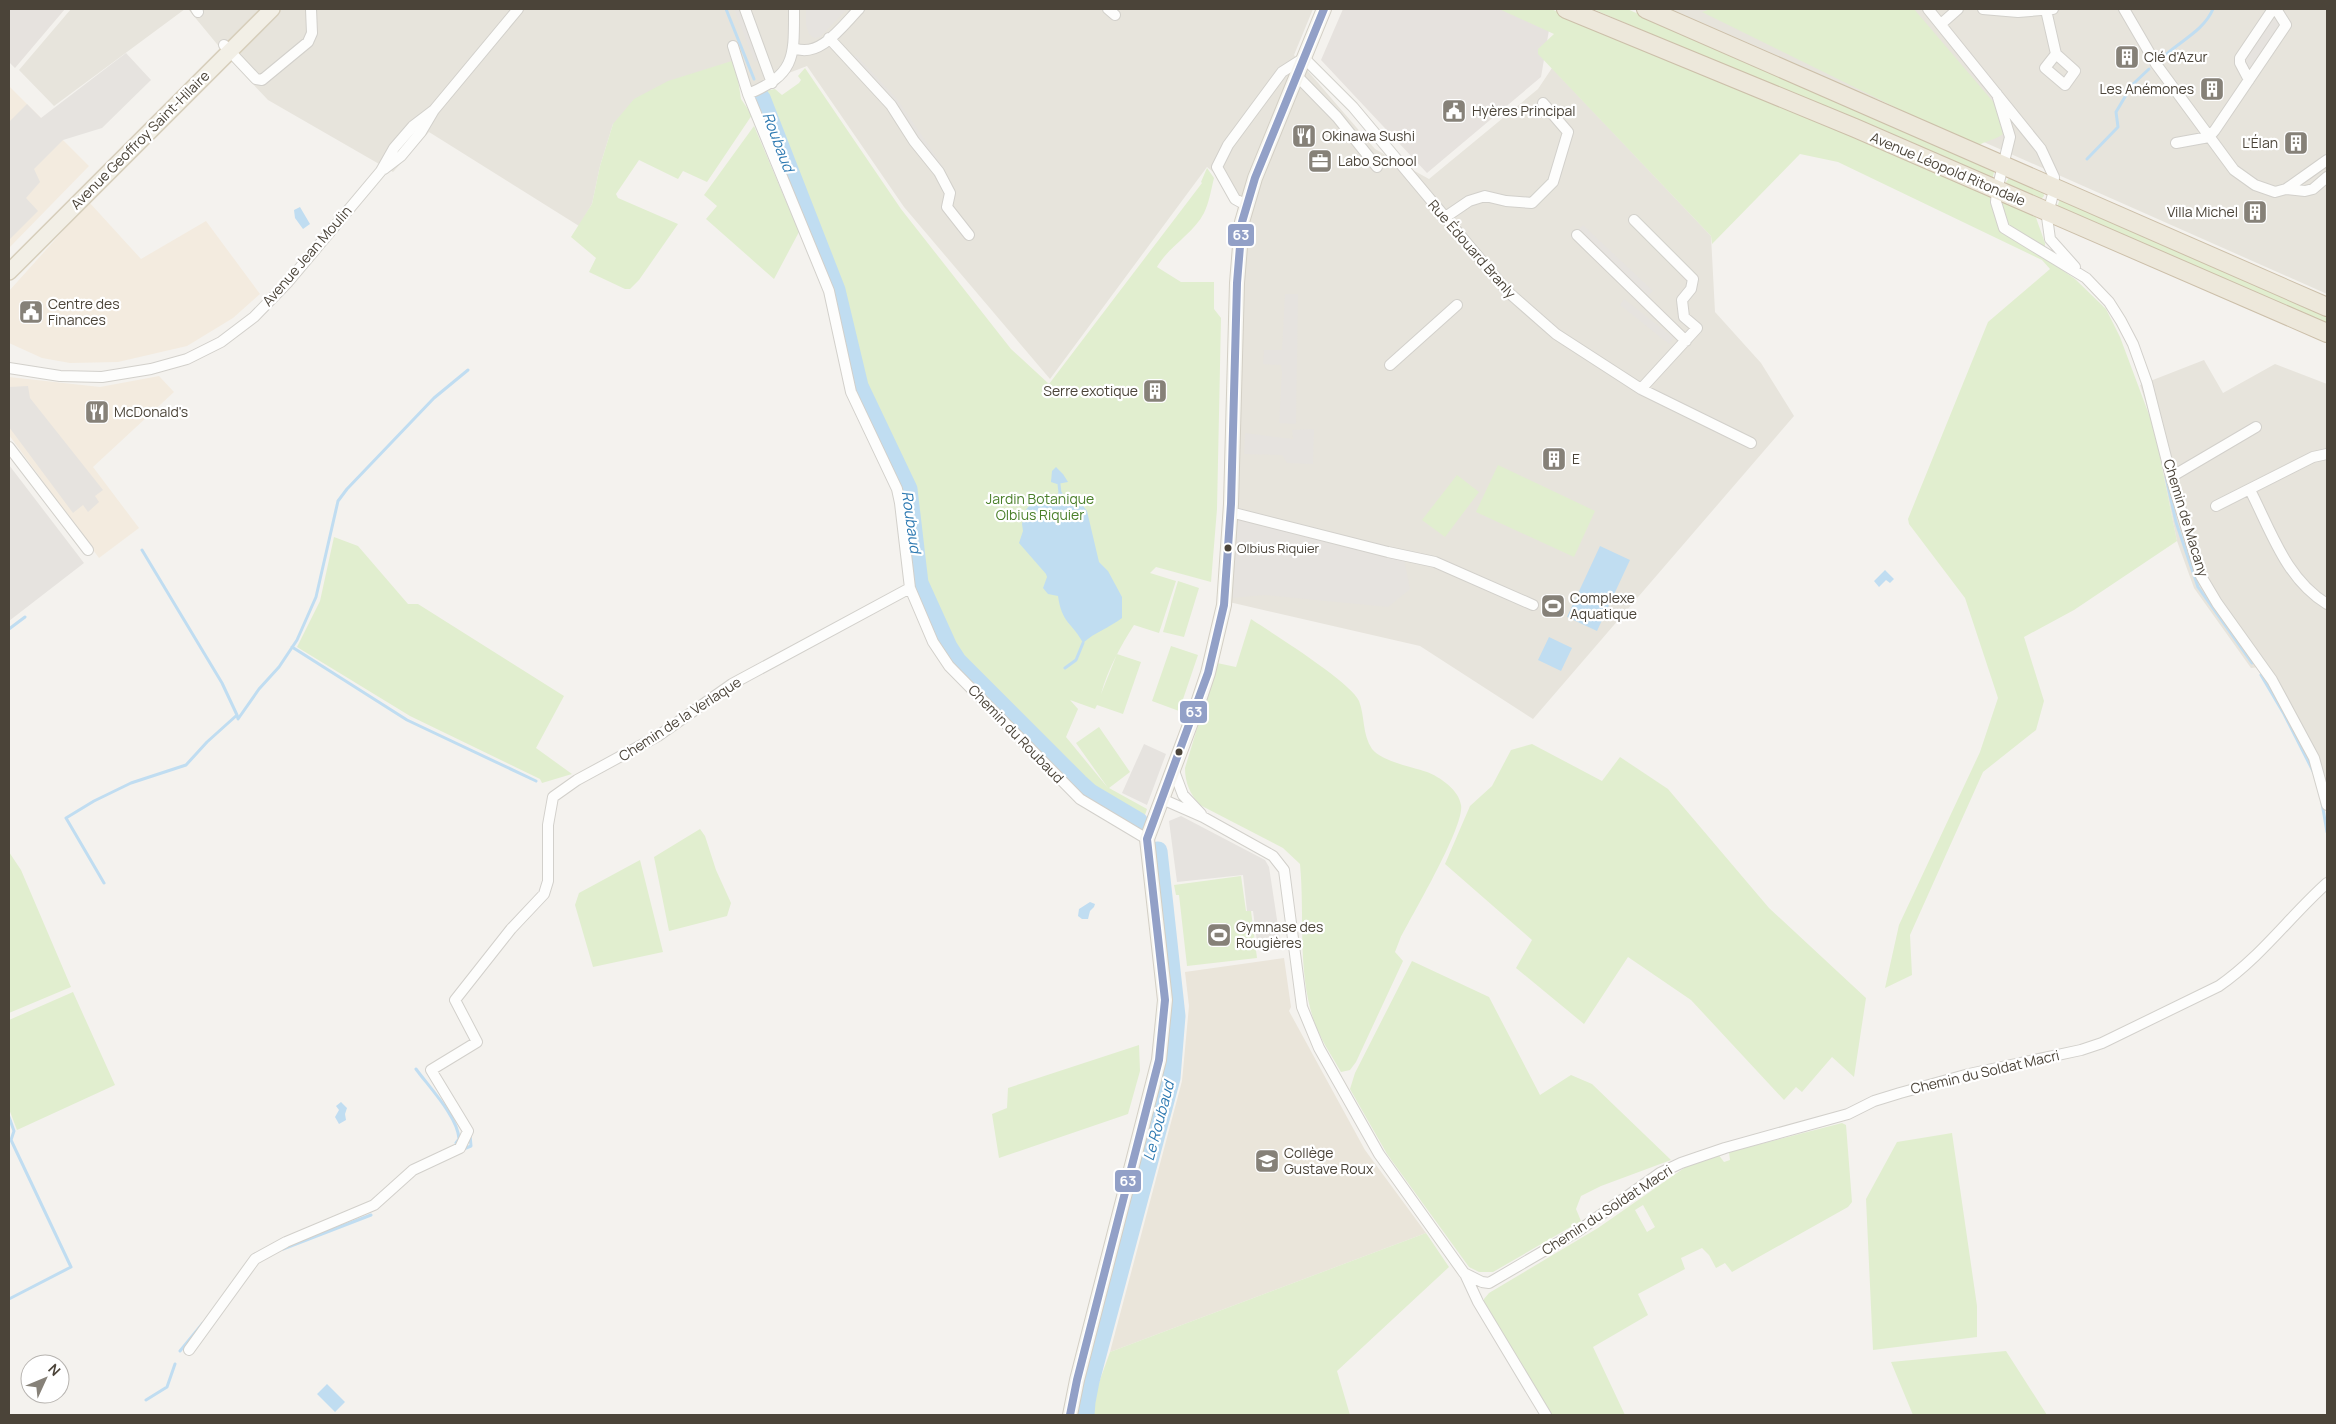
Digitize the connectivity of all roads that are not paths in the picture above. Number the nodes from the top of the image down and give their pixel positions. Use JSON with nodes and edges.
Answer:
{"nodes":[{"id":1,"x":260,"y":9,"type":"edge"},
{"id":2,"x":272,"y":9,"type":"edge"},
{"id":3,"x":312,"y":9,"type":"edge"},
{"id":4,"x":518,"y":9,"type":"edge"},
{"id":5,"x":745,"y":9,"type":"edge"},
{"id":6,"x":794,"y":9,"type":"edge"},
{"id":7,"x":859,"y":9,"type":"edge"},
{"id":8,"x":1324,"y":9,"type":"edge"},
{"id":9,"x":1566,"y":9,"type":"edge"},
{"id":10,"x":1646,"y":9,"type":"edge"},
{"id":11,"x":1928,"y":9,"type":"edge"},
{"id":12,"x":1958,"y":9,"type":"edge"},
{"id":13,"x":1983,"y":9,"type":"edge"},
{"id":14,"x":2050,"y":9,"type":"edge"},
{"id":15,"x":2124,"y":9,"type":"edge"},
{"id":16,"x":2274,"y":9,"type":"edge"},
{"id":17,"x":1940,"y":24,"type":"junction"},
{"id":18,"x":829,"y":38,"type":"junction"},
{"id":19,"x":733,"y":46,"type":"dead end"},
{"id":20,"x":227,"y":48,"type":"junction"},
{"id":21,"x":794,"y":48,"type":"junction"},
{"id":22,"x":2056,"y":54,"type":"dead end"},
{"id":23,"x":1304,"y":58,"type":"junction"},
{"id":24,"x":1297,"y":76,"type":"junction"},
{"id":25,"x":2249,"y":80,"type":"junction"},
{"id":26,"x":772,"y":83,"type":"junction"},
{"id":27,"x":748,"y":94,"type":"junction"},
{"id":28,"x":1997,"y":94,"type":"junction"},
{"id":29,"x":1543,"y":103,"type":"dead end"},
{"id":30,"x":2209,"y":137,"type":"junction"},
{"id":31,"x":2176,"y":143,"type":"dead end"},
{"id":32,"x":2327,"y":160,"type":"edge"},
{"id":33,"x":1377,"y":166,"type":"dead end"},
{"id":34,"x":2003,"y":166,"type":"junction"},
{"id":35,"x":2327,"y":177,"type":"edge"},
{"id":36,"x":2054,"y":188,"type":"junction"},
{"id":37,"x":2286,"y":189,"type":"junction"},
{"id":38,"x":1997,"y":190,"type":"junction"},
{"id":39,"x":1246,"y":205,"type":"junction"},
{"id":40,"x":2048,"y":212,"type":"junction"},
{"id":41,"x":1444,"y":218,"type":"junction"},
{"id":42,"x":1634,"y":220,"type":"dead end"},
{"id":43,"x":969,"y":235,"type":"dead end"},
{"id":44,"x":1576,"y":235,"type":"dead end"},
{"id":45,"x":9,"y":258,"type":"edge"},
{"id":46,"x":9,"y":272,"type":"edge"},
{"id":47,"x":2086,"y":278,"type":"junction"},
{"id":48,"x":1457,"y":305,"type":"dead end"},
{"id":49,"x":2327,"y":307,"type":"edge"},
{"id":50,"x":2327,"y":333,"type":"edge"},
{"id":51,"x":1686,"y":341,"type":"junction"},
{"id":52,"x":9,"y":360,"type":"edge"},
{"id":53,"x":1390,"y":365,"type":"dead end"},
{"id":54,"x":9,"y":368,"type":"edge"},
{"id":55,"x":27,"y":370,"type":"junction"},
{"id":56,"x":1641,"y":389,"type":"junction"},
{"id":57,"x":2256,"y":427,"type":"dead end"},
{"id":58,"x":1752,"y":443,"type":"dead end"},
{"id":59,"x":9,"y":447,"type":"edge"},
{"id":60,"x":2327,"y":454,"type":"edge"},
{"id":61,"x":2171,"y":477,"type":"junction"},
{"id":62,"x":2250,"y":490,"type":"junction"},
{"id":63,"x":2216,"y":506,"type":"dead end"},
{"id":64,"x":1230,"y":512,"type":"junction"},
{"id":65,"x":88,"y":550,"type":"dead end"},
{"id":66,"x":910,"y":588,"type":"junction"},
{"id":67,"x":2327,"y":604,"type":"edge"},
{"id":68,"x":1533,"y":605,"type":"dead end"},
{"id":69,"x":1174,"y":771,"type":"junction"},
{"id":70,"x":1183,"y":794,"type":"junction"},
{"id":71,"x":1164,"y":795,"type":"junction"},
{"id":72,"x":2327,"y":805,"type":"edge"},
{"id":73,"x":1203,"y":817,"type":"junction"},
{"id":74,"x":1147,"y":839,"type":"junction"},
{"id":75,"x":2327,"y":883,"type":"edge"},
{"id":76,"x":1464,"y":1273,"type":"junction"},
{"id":77,"x":189,"y":1350,"type":"dead end"},
{"id":78,"x":1070,"y":1415,"type":"edge"},
{"id":79,"x":1546,"y":1415,"type":"edge"}],
"edges":[{"from":1,"to":20,"type":"main road","name":"Avenue Geoffroy Saint-Hilaire"},
{"from":2,"to":20,"type":"main road","name":"Avenue Geoffroy Saint-Hilaire"},
{"from":3,"to":20,"type":"street"},
{"from":4,"to":55,"type":"street","name":"Avenue Jean Moulin"},
{"from":5,"to":26,"type":"street"},
{"from":6,"to":21,"type":"street"},
{"from":7,"to":18,"type":"street"},
{"from":8,"to":23,"type":"street"},
{"from":9,"to":38,"type":"highway","name":"Avenue Léopold Ritondale"},
{"from":10,"to":34,"type":"highway","name":"Avenue Léopold Ritondale"},
{"from":11,"to":17,"type":"street"},
{"from":12,"to":17,"type":"street"},
{"from":13,"to":14,"type":"street"},
{"from":14,"to":22,"type":"street"},
{"from":15,"to":30,"type":"street"},
{"from":16,"to":25,"type":"street"},
{"from":16,"to":25,"type":"street"},
{"from":17,"to":28,"type":"street"},
{"from":18,"to":21,"type":"street"},
{"from":18,"to":43,"type":"street"},
{"from":19,"to":27,"type":"street","name":"Chemin du Roubaud"},
{"from":20,"to":45,"type":"main road","name":"Avenue Geoffroy Saint-Hilaire"},
{"from":20,"to":46,"type":"main road","name":"Avenue Geoffroy Saint-Hilaire"},
{"from":21,"to":26,"type":"street"},
{"from":23,"to":24,"type":"street"},
{"from":23,"to":39,"type":"street"},
{"from":23,"to":41,"type":"street","name":"Rue Édouard Branly"},
{"from":24,"to":33,"type":"street"},
{"from":24,"to":39,"type":"street"},
{"from":25,"to":30,"type":"street"},
{"from":26,"to":27,"type":"street"},
{"from":27,"to":66,"type":"street","name":"Chemin du Roubaud"},
{"from":28,"to":34,"type":"street"},
{"from":28,"to":36,"type":"street"},
{"from":29,"to":41,"type":"street"},
{"from":30,"to":31,"type":"street"},
{"from":30,"to":37,"type":"street"},
{"from":32,"to":37,"type":"street"},
{"from":34,"to":36,"type":"highway","name":"Avenue Léopold Ritondale"},
{"from":34,"to":38,"type":"street"},
{"from":35,"to":37,"type":"street"},
{"from":36,"to":40,"type":"street","name":"Chemin de Macany"},
{"from":36,"to":49,"type":"highway","name":"Avenue Léopold Ritondale"},
{"from":38,"to":40,"type":"highway","name":"Avenue Léopold Ritondale"},
{"from":38,"to":47,"type":"street","name":"Chemin de Macany"},
{"from":39,"to":64,"type":"street"},
{"from":40,"to":47,"type":"street","name":"Chemin de Macany"},
{"from":40,"to":50,"type":"highway","name":"Avenue Léopold Ritondale"},
{"from":41,"to":56,"type":"street","name":"Rue Édouard Branly"},
{"from":42,"to":51,"type":"street"},
{"from":44,"to":51,"type":"street"},
{"from":47,"to":61,"type":"street","name":"Chemin de Macany"},
{"from":48,"to":53,"type":"street"},
{"from":51,"to":56,"type":"street"},
{"from":52,"to":55,"type":"street","name":"Avenue Jean Moulin"},
{"from":54,"to":55,"type":"street","name":"Avenue Jean Moulin"},
{"from":56,"to":58,"type":"street","name":"Rue Édouard Branly"},
{"from":57,"to":61,"type":"street"},
{"from":59,"to":65,"type":"street"},
{"from":60,"to":62,"type":"street"},
{"from":61,"to":72,"type":"street","name":"Chemin de Macany"},
{"from":62,"to":63,"type":"street"},
{"from":62,"to":67,"type":"street"},
{"from":64,"to":68,"type":"street"},
{"from":64,"to":69,"type":"street"},
{"from":66,"to":74,"type":"street","name":"Chemin du Roubaud"},
{"from":66,"to":77,"type":"street","name":"Chemin de la Verlaque"},
{"from":69,"to":70,"type":"street"},
{"from":69,"to":71,"type":"street"},
{"from":70,"to":71,"type":"street"},
{"from":70,"to":73,"type":"street"},
{"from":71,"to":73,"type":"street"},
{"from":71,"to":74,"type":"street"},
{"from":73,"to":76,"type":"street"},
{"from":74,"to":78,"type":"street"},
{"from":75,"to":76,"type":"street","name":"Chemin du Soldat Macri"},
{"from":76,"to":79,"type":"street"}]}
